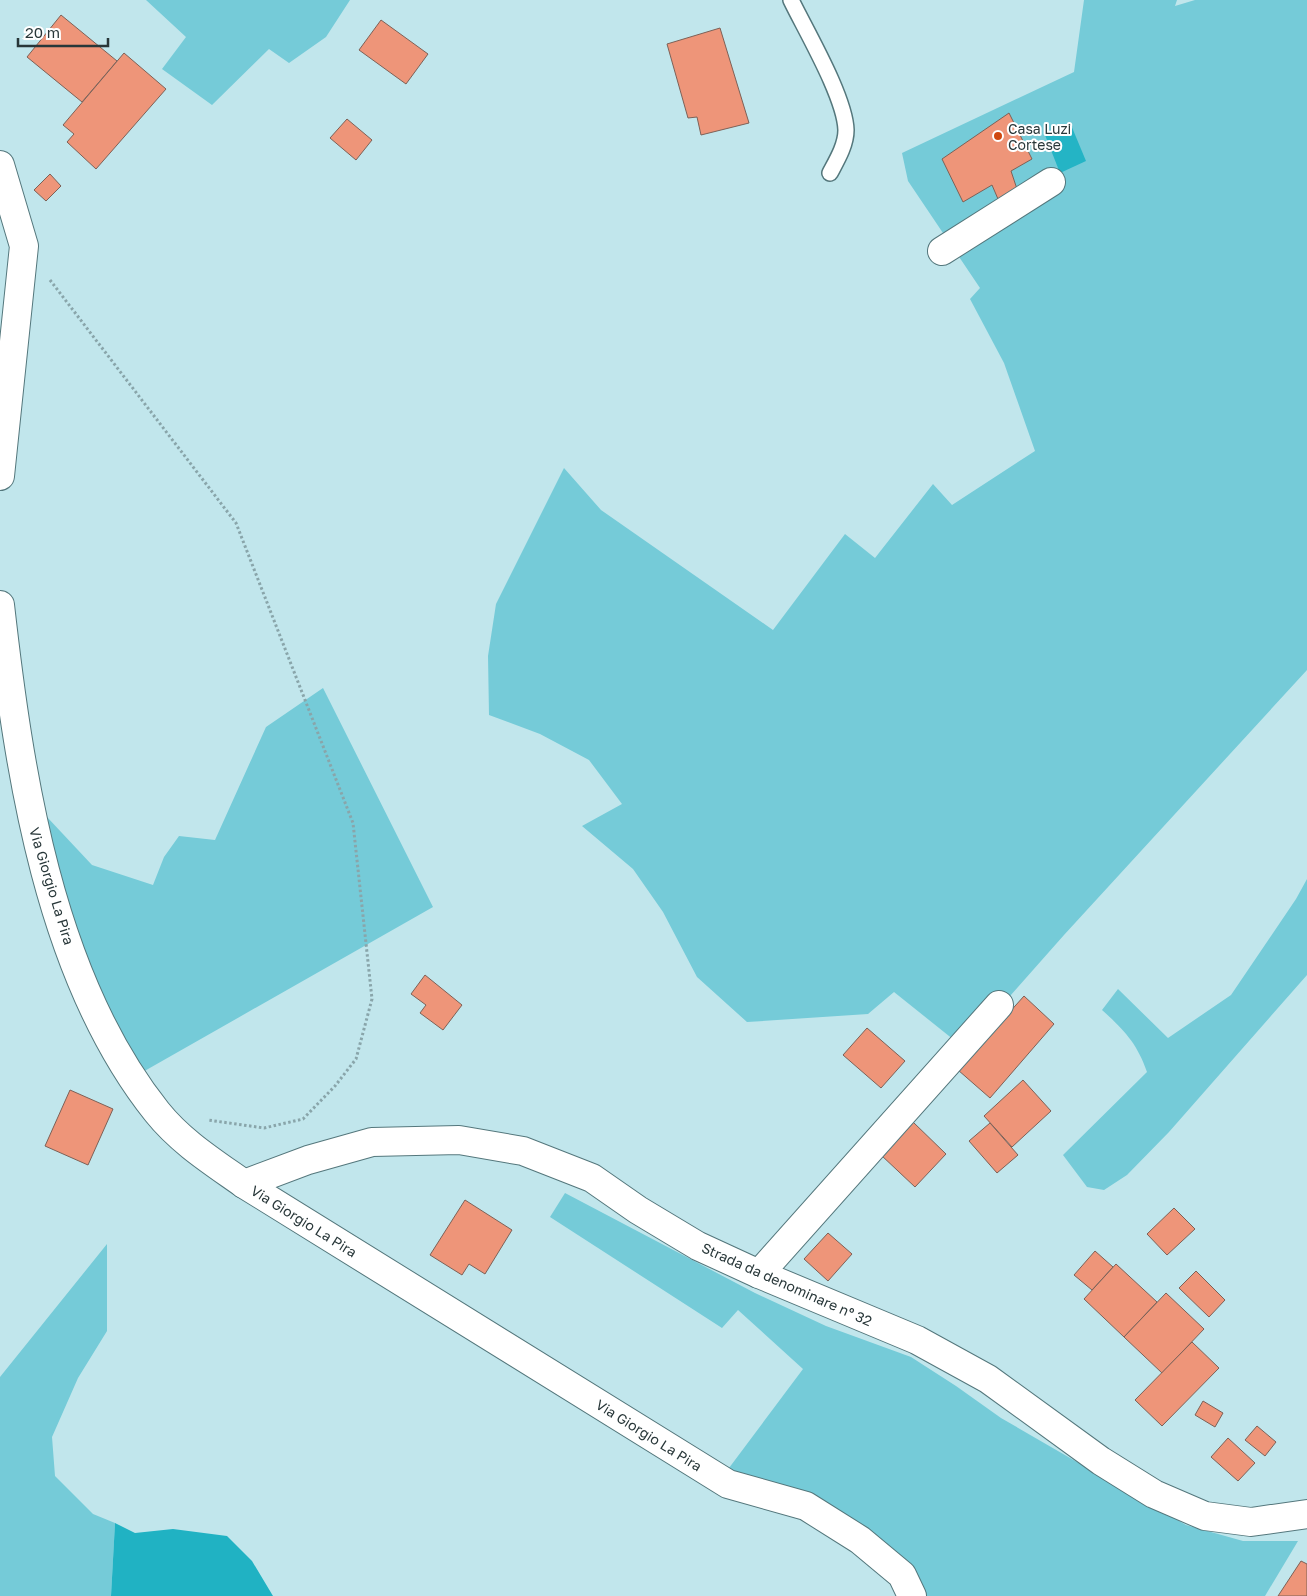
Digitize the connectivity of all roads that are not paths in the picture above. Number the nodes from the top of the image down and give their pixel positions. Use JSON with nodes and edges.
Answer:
{"nodes":[{"id":1,"x":791,"y":0,"type":"edge"},
{"id":2,"x":0,"y":165,"type":"edge"},
{"id":3,"x":830,"y":172,"type":"dead end"},
{"id":4,"x":1051,"y":182,"type":"dead end"},
{"id":5,"x":942,"y":251,"type":"dead end"},
{"id":6,"x":0,"y":476,"type":"edge"},
{"id":7,"x":0,"y":605,"type":"edge"},
{"id":8,"x":999,"y":1005,"type":"dead end"},
{"id":9,"x":244,"y":1184,"type":"junction"},
{"id":10,"x":759,"y":1274,"type":"junction"},
{"id":11,"x":1307,"y":1514,"type":"edge"},
{"id":12,"x":912,"y":1596,"type":"edge"}],
"edges":[{"from":1,"to":3,"type":"lane"},
{"from":2,"to":6,"type":"street"},
{"from":4,"to":5,"type":"street"},
{"from":7,"to":9,"type":"street","name":"Via Giorgio La Pira"},
{"from":8,"to":10,"type":"street"},
{"from":9,"to":10,"type":"street","name":"Strada da denominare nº 32"},
{"from":9,"to":12,"type":"street","name":"Via Giorgio La Pira"},
{"from":10,"to":11,"type":"street","name":"Strada da denominare nº 32"}]}
